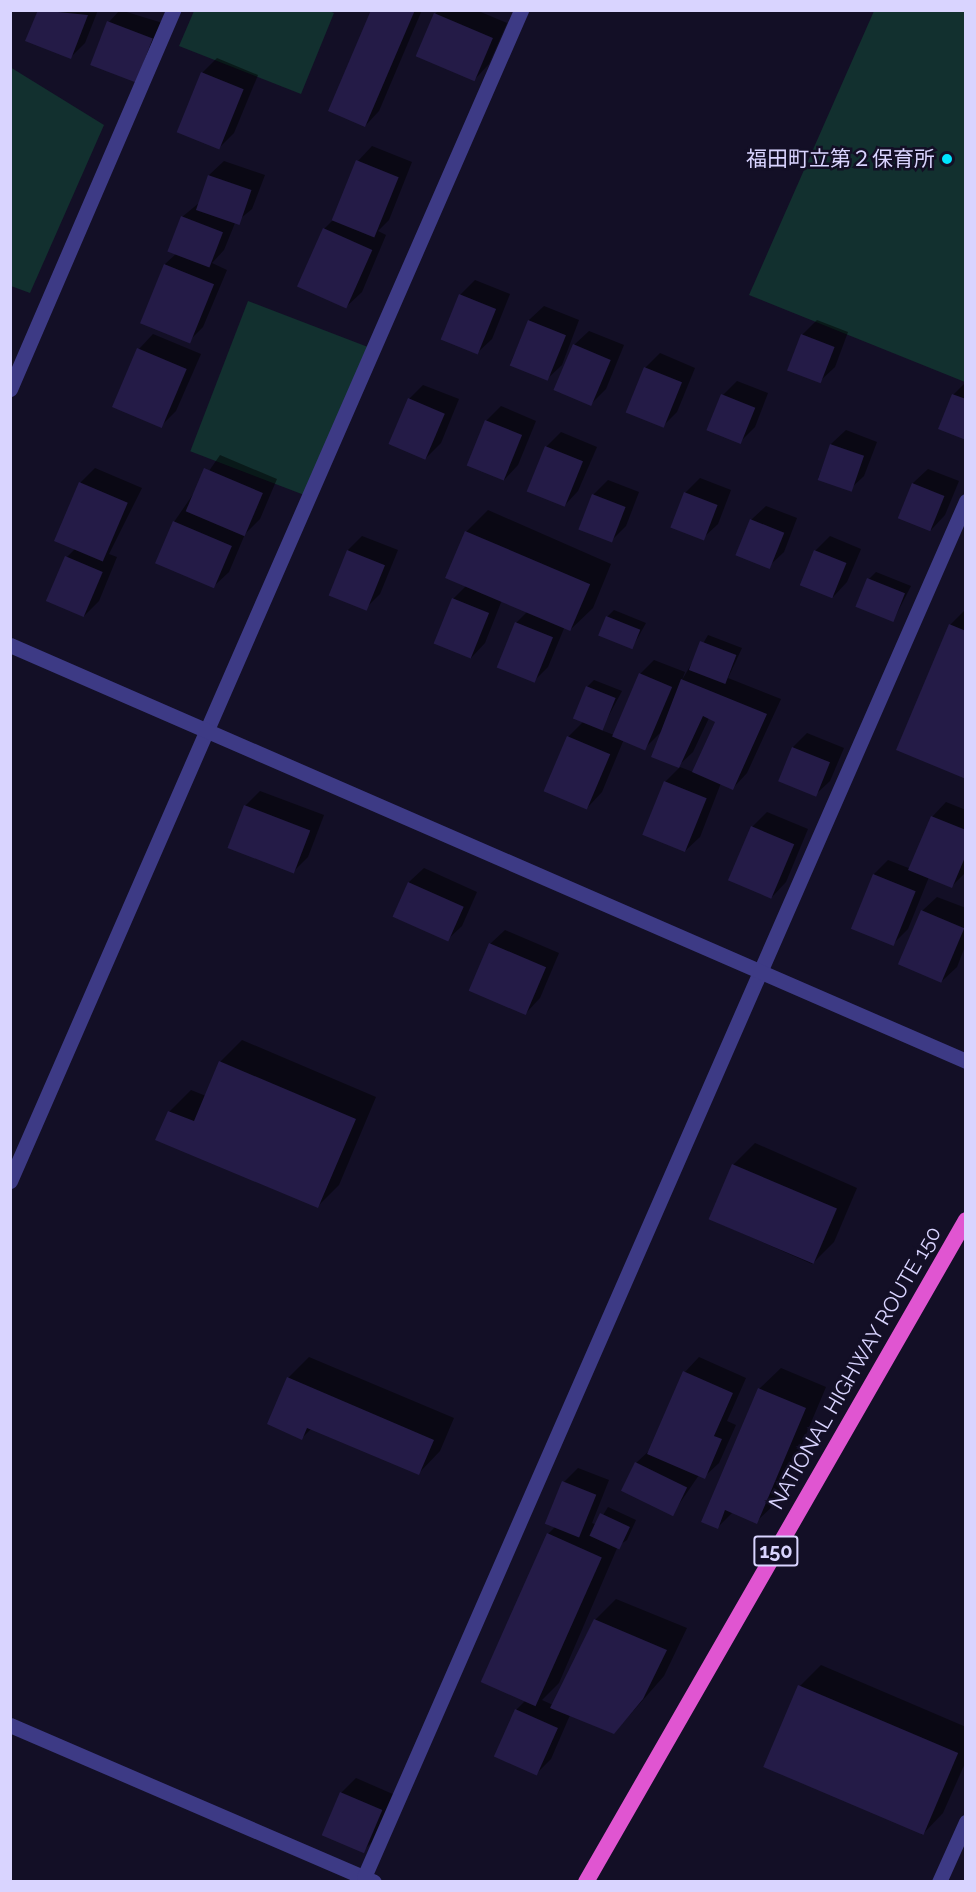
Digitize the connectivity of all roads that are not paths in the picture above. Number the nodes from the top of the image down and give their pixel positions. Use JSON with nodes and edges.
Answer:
{"nodes":[{"id":1,"x":173,"y":10,"type":"edge"},
{"id":2,"x":521,"y":10,"type":"edge"},
{"id":3,"x":10,"y":389,"type":"edge"},
{"id":4,"x":966,"y":501,"type":"edge"},
{"id":5,"x":10,"y":645,"type":"edge"},
{"id":6,"x":207,"y":731,"type":"junction"},
{"id":7,"x":759,"y":972,"type":"junction"},
{"id":8,"x":966,"y":1061,"type":"edge"},
{"id":9,"x":10,"y":1181,"type":"edge"},
{"id":10,"x":966,"y":1220,"type":"edge"},
{"id":11,"x":10,"y":1725,"type":"edge"},
{"id":12,"x":966,"y":1822,"type":"edge"},
{"id":13,"x":369,"y":1879,"type":"edge"},
{"id":14,"x":586,"y":1881,"type":"edge"},
{"id":15,"x":939,"y":1881,"type":"edge"}],
"edges":[{"from":1,"to":3,"type":"street"},
{"from":2,"to":6,"type":"street"},
{"from":4,"to":7,"type":"street"},
{"from":5,"to":6,"type":"street"},
{"from":6,"to":7,"type":"street"},
{"from":6,"to":9,"type":"street"},
{"from":7,"to":8,"type":"street"},
{"from":7,"to":13,"type":"street"},
{"from":10,"to":14,"type":"highway","name":"NATIONAL HIGHWAY ROUTE 150","number":"150"},
{"from":11,"to":13,"type":"street"},
{"from":12,"to":15,"type":"street"}]}
